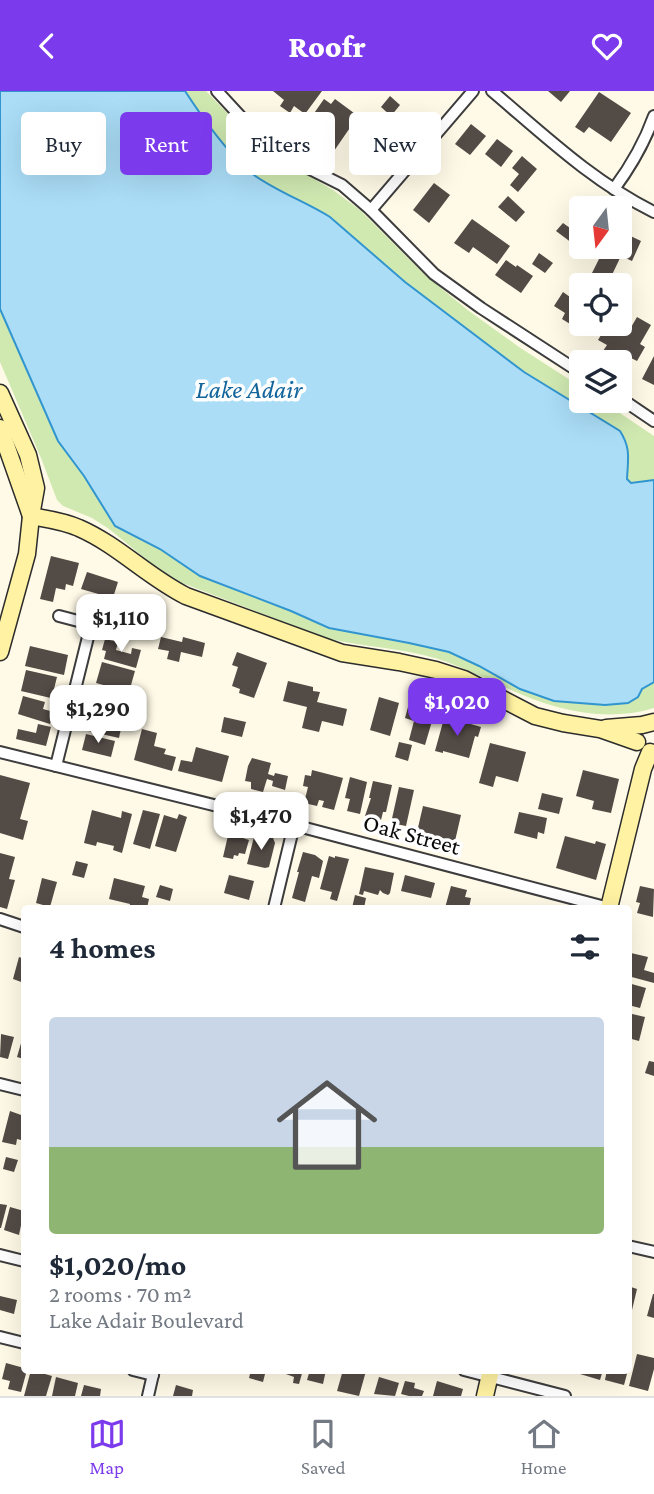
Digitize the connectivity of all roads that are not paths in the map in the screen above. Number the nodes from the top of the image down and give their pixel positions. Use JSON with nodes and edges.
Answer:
{"nodes":[{"id":1,"x":216,"y":91,"type":"edge"},
{"id":2,"x":474,"y":91,"type":"edge"},
{"id":3,"x":492,"y":91,"type":"edge"},
{"id":4,"x":654,"y":116,"type":"edge"},
{"id":5,"x":614,"y":190,"type":"junction"},
{"id":6,"x":371,"y":210,"type":"junction"},
{"id":7,"x":654,"y":212,"type":"edge"},
{"id":8,"x":569,"y":365,"type":"edge"},
{"id":9,"x":2,"y":400,"type":"edge"},
{"id":10,"x":632,"y":406,"type":"edge"},
{"id":11,"x":654,"y":421,"type":"edge"},
{"id":12,"x":0,"y":428,"type":"edge"},
{"id":13,"x":0,"y":449,"type":"edge"},
{"id":14,"x":17,"y":472,"type":"junction"},
{"id":15,"x":31,"y":516,"type":"junction"},
{"id":16,"x":59,"y":617,"type":"dead end"},
{"id":17,"x":92,"y":625,"type":"junction"},
{"id":18,"x":120,"y":632,"type":"dead end"},
{"id":19,"x":0,"y":652,"type":"edge"},
{"id":20,"x":648,"y":723,"type":"edge"},
{"id":21,"x":600,"y":729,"type":"junction"},
{"id":22,"x":648,"y":750,"type":"edge"},
{"id":23,"x":0,"y":752,"type":"edge"},
{"id":24,"x":56,"y":766,"type":"junction"},
{"id":25,"x":646,"y":773,"type":"edge"},
{"id":26,"x":294,"y":825,"type":"junction"},
{"id":27,"x":275,"y":905,"type":"edge"},
{"id":28,"x":598,"y":905,"type":"edge"},
{"id":29,"x":610,"y":905,"type":"edge"},
{"id":30,"x":0,"y":919,"type":"edge"},
{"id":31,"x":21,"y":926,"type":"edge"},
{"id":32,"x":0,"y":1084,"type":"edge"},
{"id":33,"x":21,"y":1089,"type":"edge"},
{"id":34,"x":632,"y":1247,"type":"edge"},
{"id":35,"x":654,"y":1252,"type":"edge"},
{"id":36,"x":0,"y":1255,"type":"edge"},
{"id":37,"x":21,"y":1260,"type":"edge"},
{"id":38,"x":0,"y":1337,"type":"edge"},
{"id":39,"x":21,"y":1342,"type":"edge"},
{"id":40,"x":154,"y":1374,"type":"edge"},
{"id":41,"x":491,"y":1374,"type":"edge"},
{"id":42,"x":494,"y":1374,"type":"edge"},
{"id":43,"x":148,"y":1396,"type":"edge"},
{"id":44,"x":485,"y":1396,"type":"edge"},
{"id":45,"x":565,"y":1396,"type":"edge"}],
"edges":[{"from":1,"to":6,"type":"street"},
{"from":2,"to":6,"type":"street"},
{"from":3,"to":5,"type":"street"},
{"from":4,"to":5,"type":"street"},
{"from":5,"to":7,"type":"street"},
{"from":6,"to":8,"type":"street"},
{"from":9,"to":15,"type":"street"},
{"from":10,"to":11,"type":"street"},
{"from":12,"to":14,"type":"street"},
{"from":13,"to":14,"type":"street"},
{"from":14,"to":15,"type":"street"},
{"from":15,"to":19,"type":"street"},
{"from":15,"to":21,"type":"street"},
{"from":16,"to":17,"type":"street"},
{"from":17,"to":18,"type":"street"},
{"from":17,"to":24,"type":"street"},
{"from":20,"to":21,"type":"street"},
{"from":20,"to":22,"type":"street"},
{"from":21,"to":22,"type":"street"},
{"from":22,"to":25,"type":"street"},
{"from":23,"to":24,"type":"street","name":"Oak Street"},
{"from":24,"to":26,"type":"street","name":"Oak Street"},
{"from":25,"to":29,"type":"street"},
{"from":26,"to":27,"type":"street"},
{"from":26,"to":28,"type":"street","name":"Oak Street"},
{"from":30,"to":31,"type":"street"},
{"from":32,"to":33,"type":"street"},
{"from":34,"to":35,"type":"street"},
{"from":36,"to":37,"type":"street"},
{"from":38,"to":39,"type":"street"},
{"from":40,"to":43,"type":"street"},
{"from":41,"to":44,"type":"street"},
{"from":42,"to":45,"type":"street"}]}
